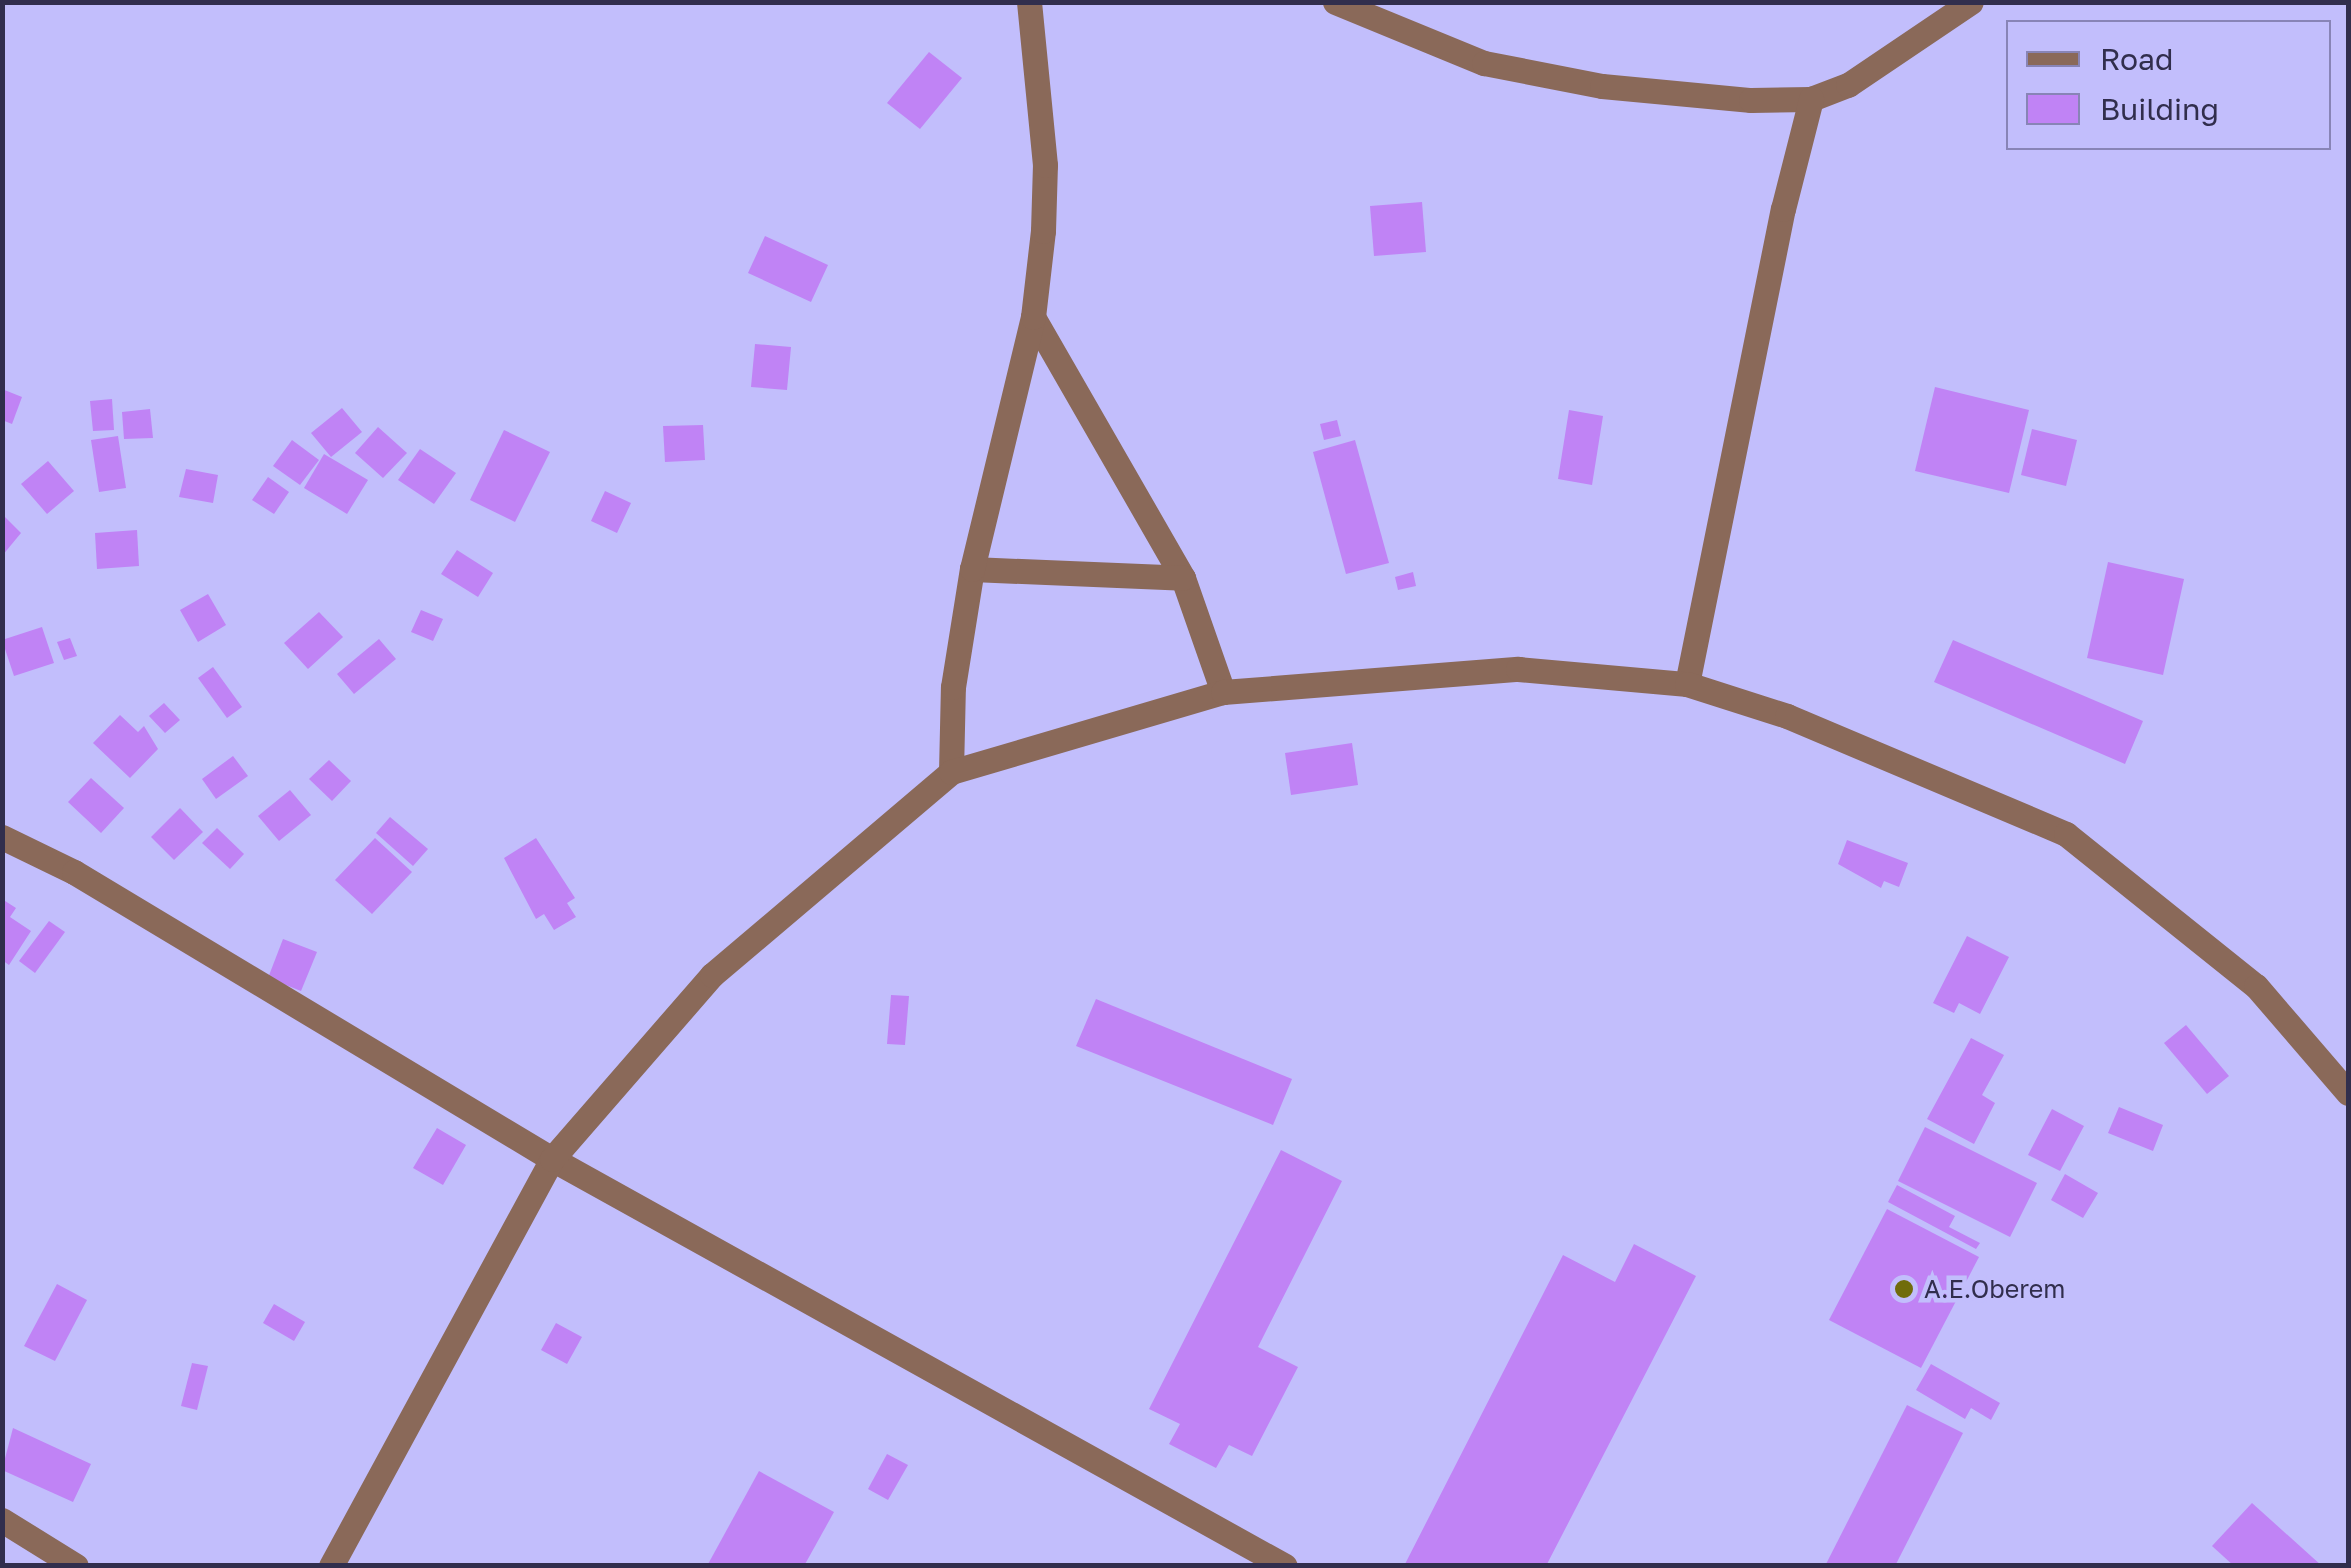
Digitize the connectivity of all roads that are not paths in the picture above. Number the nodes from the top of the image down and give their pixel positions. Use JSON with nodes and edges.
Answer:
{"nodes":[{"id":1,"x":1029,"y":2,"type":"edge"},
{"id":2,"x":1335,"y":2,"type":"edge"},
{"id":3,"x":1971,"y":2,"type":"edge"},
{"id":4,"x":1812,"y":99,"type":"junction"},
{"id":5,"x":1033,"y":317,"type":"junction"},
{"id":6,"x":972,"y":568,"type":"junction"},
{"id":7,"x":1183,"y":578,"type":"junction"},
{"id":8,"x":1687,"y":684,"type":"junction"},
{"id":9,"x":1223,"y":692,"type":"junction"},
{"id":10,"x":951,"y":772,"type":"junction"},
{"id":11,"x":2,"y":837,"type":"edge"},
{"id":12,"x":2348,"y":1093,"type":"edge"},
{"id":13,"x":552,"y":1160,"type":"junction"},
{"id":14,"x":2,"y":1520,"type":"edge"},
{"id":15,"x":76,"y":1566,"type":"edge"},
{"id":16,"x":331,"y":1566,"type":"edge"},
{"id":17,"x":1285,"y":1566,"type":"edge"}],
"edges":[{"from":1,"to":5,"type":"street"},
{"from":2,"to":4,"type":"street"},
{"from":3,"to":4,"type":"street"},
{"from":4,"to":8,"type":"street"},
{"from":5,"to":6,"type":"street"},
{"from":5,"to":7,"type":"street"},
{"from":6,"to":7,"type":"street"},
{"from":6,"to":10,"type":"street"},
{"from":7,"to":9,"type":"street"},
{"from":8,"to":9,"type":"street"},
{"from":8,"to":12,"type":"street"},
{"from":9,"to":10,"type":"street"},
{"from":10,"to":13,"type":"street"},
{"from":11,"to":13,"type":"street"},
{"from":13,"to":16,"type":"street"},
{"from":13,"to":17,"type":"street"},
{"from":14,"to":15,"type":"street"}]}
